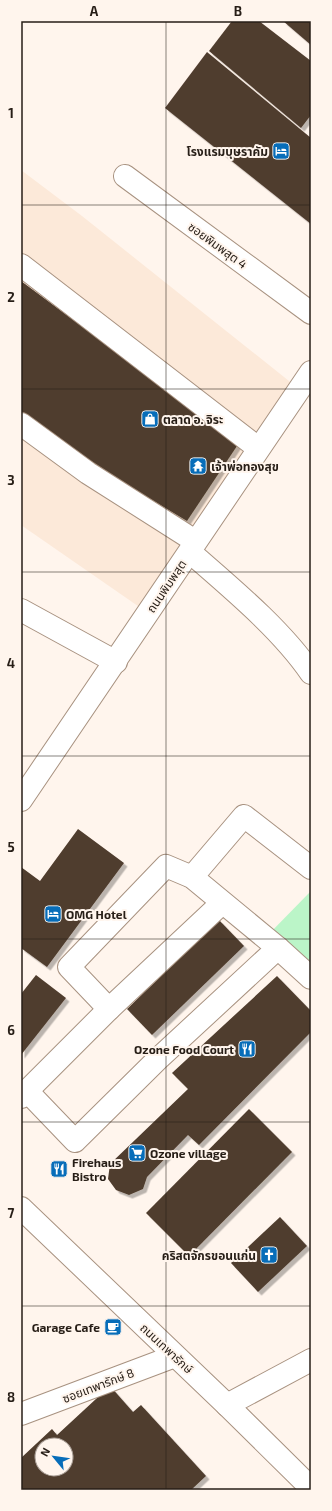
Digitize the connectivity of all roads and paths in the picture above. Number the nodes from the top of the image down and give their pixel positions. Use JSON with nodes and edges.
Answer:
{"nodes":[{"id":1,"x":125,"y":176,"type":"dead end"},
{"id":2,"x":21,"y":265,"type":"edge"},
{"id":3,"x":311,"y":313,"type":"edge"},
{"id":4,"x":311,"y":372,"type":"edge"},
{"id":5,"x":21,"y":424,"type":"edge"},
{"id":6,"x":258,"y":448,"type":"junction"},
{"id":7,"x":193,"y":547,"type":"junction"},
{"id":8,"x":21,"y":610,"type":"edge"},
{"id":9,"x":116,"y":662,"type":"junction"},
{"id":10,"x":311,"y":673,"type":"edge"},
{"id":11,"x":21,"y":800,"type":"edge"},
{"id":12,"x":311,"y":868,"type":"edge"},
{"id":13,"x":192,"y":877,"type":"junction"},
{"id":14,"x":222,"y":903,"type":"junction"},
{"id":15,"x":278,"y":948,"type":"junction"},
{"id":16,"x":311,"y":978,"type":"edge"},
{"id":17,"x":109,"y":1009,"type":"junction"},
{"id":18,"x":24,"y":1094,"type":"edge"},
{"id":19,"x":21,"y":1208,"type":"edge"},
{"id":20,"x":175,"y":1356,"type":"junction"},
{"id":21,"x":311,"y":1360,"type":"edge"},
{"id":22,"x":227,"y":1404,"type":"junction"},
{"id":23,"x":21,"y":1414,"type":"edge"},
{"id":24,"x":311,"y":1488,"type":"edge"}],
"edges":[{"from":1,"to":3,"type":"street","name":"ซอยพิมพสุต 4"},
{"from":2,"to":6,"type":"street"},
{"from":4,"to":6,"type":"street","name":"ถนนพิมพสุต"},
{"from":5,"to":7,"type":"street"},
{"from":6,"to":7,"type":"street","name":"ถนนพิมพสุต"},
{"from":7,"to":9,"type":"street","name":"ถนนพิมพสุต"},
{"from":7,"to":10,"type":"street"},
{"from":8,"to":9,"type":"street"},
{"from":9,"to":11,"type":"street","name":"ถนนพิมพสุต"},
{"from":12,"to":13,"type":"street"},
{"from":13,"to":14,"type":"street"},
{"from":13,"to":17,"type":"street"},
{"from":14,"to":15,"type":"street"},
{"from":14,"to":17,"type":"street"},
{"from":15,"to":16,"type":"street"},
{"from":15,"to":18,"type":"street"},
{"from":17,"to":18,"type":"street"},
{"from":19,"to":20,"type":"street","name":"ถนนเทพารักษ์"},
{"from":20,"to":22,"type":"street","name":"ถนนเทพารักษ์"},
{"from":20,"to":23,"type":"street","name":"ซอยเทพารักษ์ 8"},
{"from":21,"to":22,"type":"street"},
{"from":22,"to":24,"type":"street","name":"ถนนเทพารักษ์"}]}
